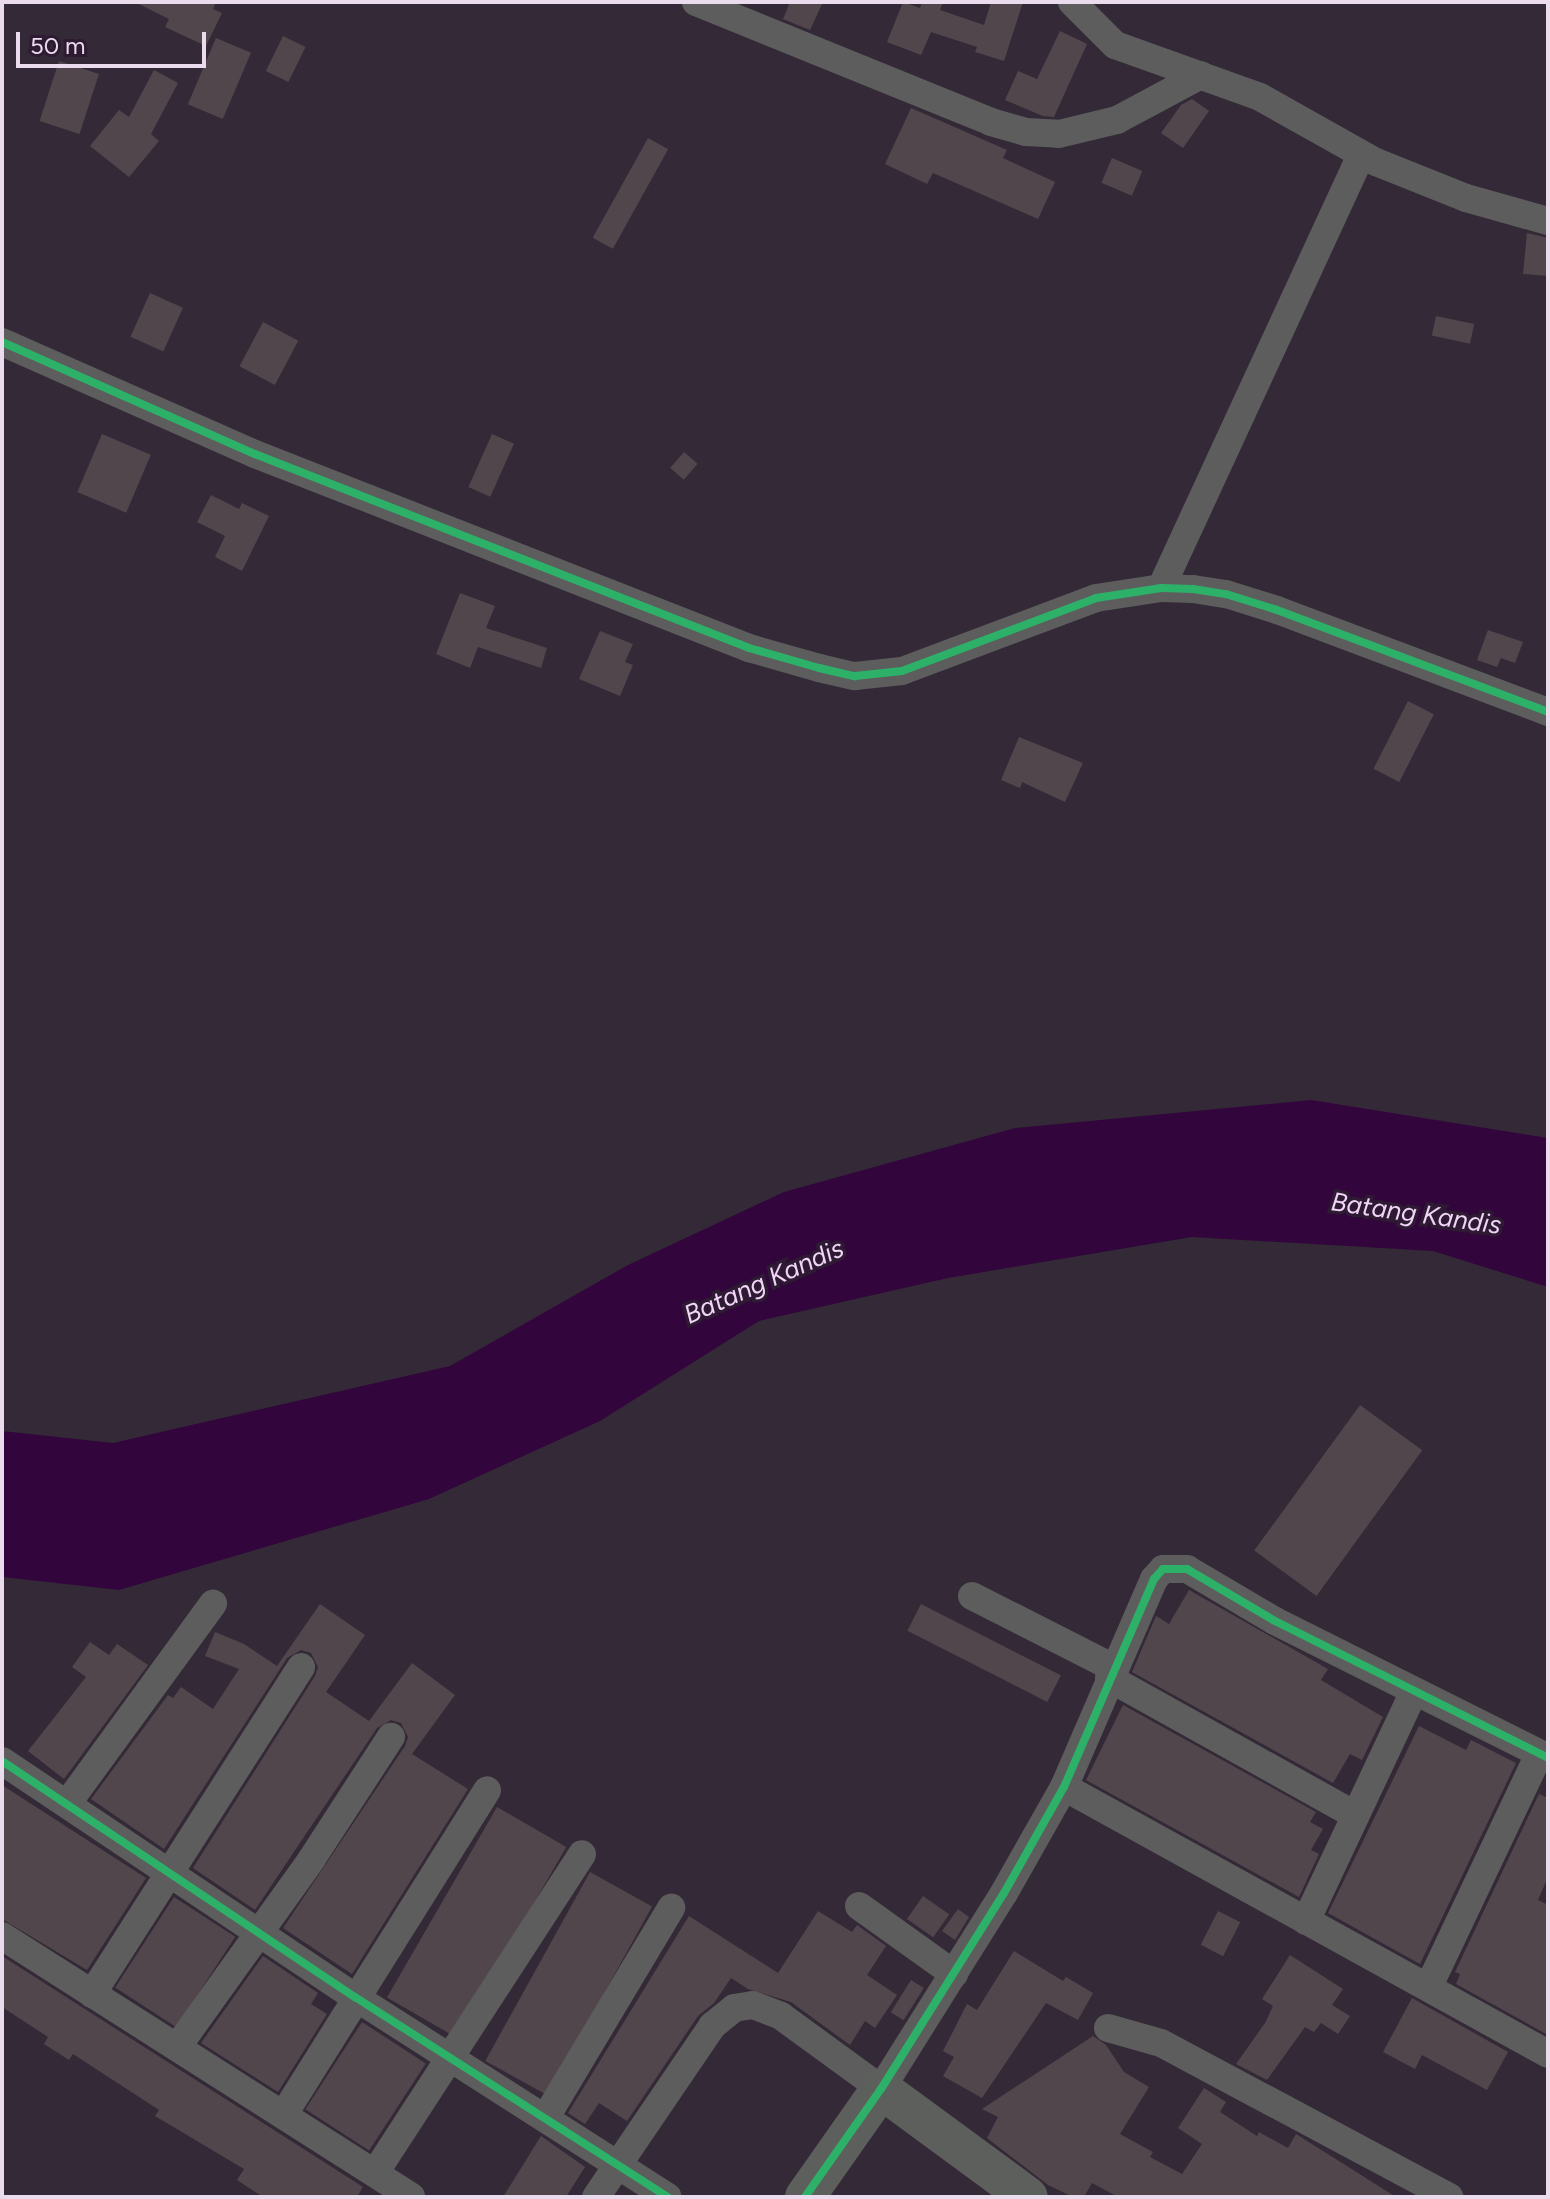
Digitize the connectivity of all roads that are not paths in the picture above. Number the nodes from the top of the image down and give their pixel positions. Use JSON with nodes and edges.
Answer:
{"nodes":[{"id":1,"x":696,"y":2,"type":"edge"},
{"id":2,"x":1072,"y":2,"type":"edge"},
{"id":3,"x":1201,"y":75,"type":"junction"},
{"id":4,"x":1361,"y":156,"type":"junction"},
{"id":5,"x":1548,"y":221,"type":"edge"},
{"id":6,"x":2,"y":342,"type":"edge"},
{"id":7,"x":1161,"y":588,"type":"junction"},
{"id":8,"x":1548,"y":712,"type":"edge"},
{"id":9,"x":972,"y":1596,"type":"dead end"},
{"id":10,"x":213,"y":1604,"type":"dead end"},
{"id":11,"x":301,"y":1667,"type":"dead end"},
{"id":12,"x":1112,"y":1673,"type":"junction"},
{"id":13,"x":1414,"y":1692,"type":"junction"},
{"id":14,"x":391,"y":1737,"type":"dead end"},
{"id":15,"x":1544,"y":1756,"type":"edge"},
{"id":16,"x":2,"y":1761,"type":"edge"},
{"id":17,"x":1064,"y":1787,"type":"junction"},
{"id":18,"x":487,"y":1790,"type":"dead end"},
{"id":19,"x":67,"y":1804,"type":"junction"},
{"id":20,"x":1355,"y":1815,"type":"junction"},
{"id":21,"x":582,"y":1854,"type":"dead end"},
{"id":22,"x":170,"y":1872,"type":"junction"},
{"id":23,"x":859,"y":1906,"type":"dead end"},
{"id":24,"x":671,"y":1908,"type":"dead end"},
{"id":25,"x":1306,"y":1921,"type":"junction"},
{"id":26,"x":260,"y":1931,"type":"junction"},
{"id":27,"x":2,"y":1936,"type":"edge"},
{"id":28,"x":954,"y":1974,"type":"junction"},
{"id":29,"x":1429,"y":1986,"type":"junction"},
{"id":30,"x":92,"y":1994,"type":"junction"},
{"id":31,"x":355,"y":1997,"type":"junction"},
{"id":32,"x":1108,"y":2028,"type":"dead end"},
{"id":33,"x":178,"y":2046,"type":"junction"},
{"id":34,"x":1548,"y":2054,"type":"edge"},
{"id":35,"x":450,"y":2057,"type":"junction"},
{"id":36,"x":881,"y":2089,"type":"junction"},
{"id":37,"x":284,"y":2114,"type":"junction"},
{"id":38,"x":546,"y":2117,"type":"junction"},
{"id":39,"x":619,"y":2165,"type":"junction"},
{"id":40,"x":375,"y":2173,"type":"junction"},
{"id":41,"x":411,"y":2197,"type":"edge"},
{"id":42,"x":596,"y":2197,"type":"edge"},
{"id":43,"x":668,"y":2197,"type":"edge"},
{"id":44,"x":805,"y":2197,"type":"edge"},
{"id":45,"x":1028,"y":2197,"type":"edge"},
{"id":46,"x":1450,"y":2197,"type":"edge"}],
"edges":[{"from":1,"to":3,"type":"street"},
{"from":2,"to":3,"type":"street"},
{"from":3,"to":4,"type":"street"},
{"from":4,"to":5,"type":"street"},
{"from":4,"to":7,"type":"street"},
{"from":6,"to":7,"type":"street"},
{"from":7,"to":8,"type":"street"},
{"from":9,"to":12,"type":"street"},
{"from":10,"to":19,"type":"street"},
{"from":11,"to":22,"type":"street"},
{"from":12,"to":13,"type":"street"},
{"from":12,"to":17,"type":"street"},
{"from":12,"to":20,"type":"street"},
{"from":13,"to":15,"type":"street"},
{"from":13,"to":20,"type":"street"},
{"from":14,"to":26,"type":"street"},
{"from":15,"to":29,"type":"street"},
{"from":16,"to":19,"type":"street"},
{"from":17,"to":25,"type":"street"},
{"from":17,"to":28,"type":"street"},
{"from":18,"to":31,"type":"street"},
{"from":19,"to":22,"type":"street"},
{"from":20,"to":25,"type":"street"},
{"from":21,"to":35,"type":"street"},
{"from":22,"to":26,"type":"street"},
{"from":22,"to":30,"type":"street"},
{"from":23,"to":28,"type":"street"},
{"from":24,"to":38,"type":"street"},
{"from":25,"to":29,"type":"street"},
{"from":26,"to":31,"type":"street"},
{"from":26,"to":33,"type":"street"},
{"from":27,"to":30,"type":"street"},
{"from":28,"to":36,"type":"street"},
{"from":29,"to":34,"type":"street"},
{"from":30,"to":33,"type":"street"},
{"from":31,"to":35,"type":"street"},
{"from":31,"to":37,"type":"street"},
{"from":32,"to":46,"type":"street"},
{"from":33,"to":37,"type":"street"},
{"from":35,"to":38,"type":"street"},
{"from":35,"to":40,"type":"street"},
{"from":36,"to":39,"type":"street"},
{"from":36,"to":44,"type":"street"},
{"from":36,"to":45,"type":"street"},
{"from":37,"to":40,"type":"street"},
{"from":38,"to":39,"type":"street"},
{"from":39,"to":42,"type":"street"},
{"from":39,"to":43,"type":"street"},
{"from":40,"to":41,"type":"street"}]}
